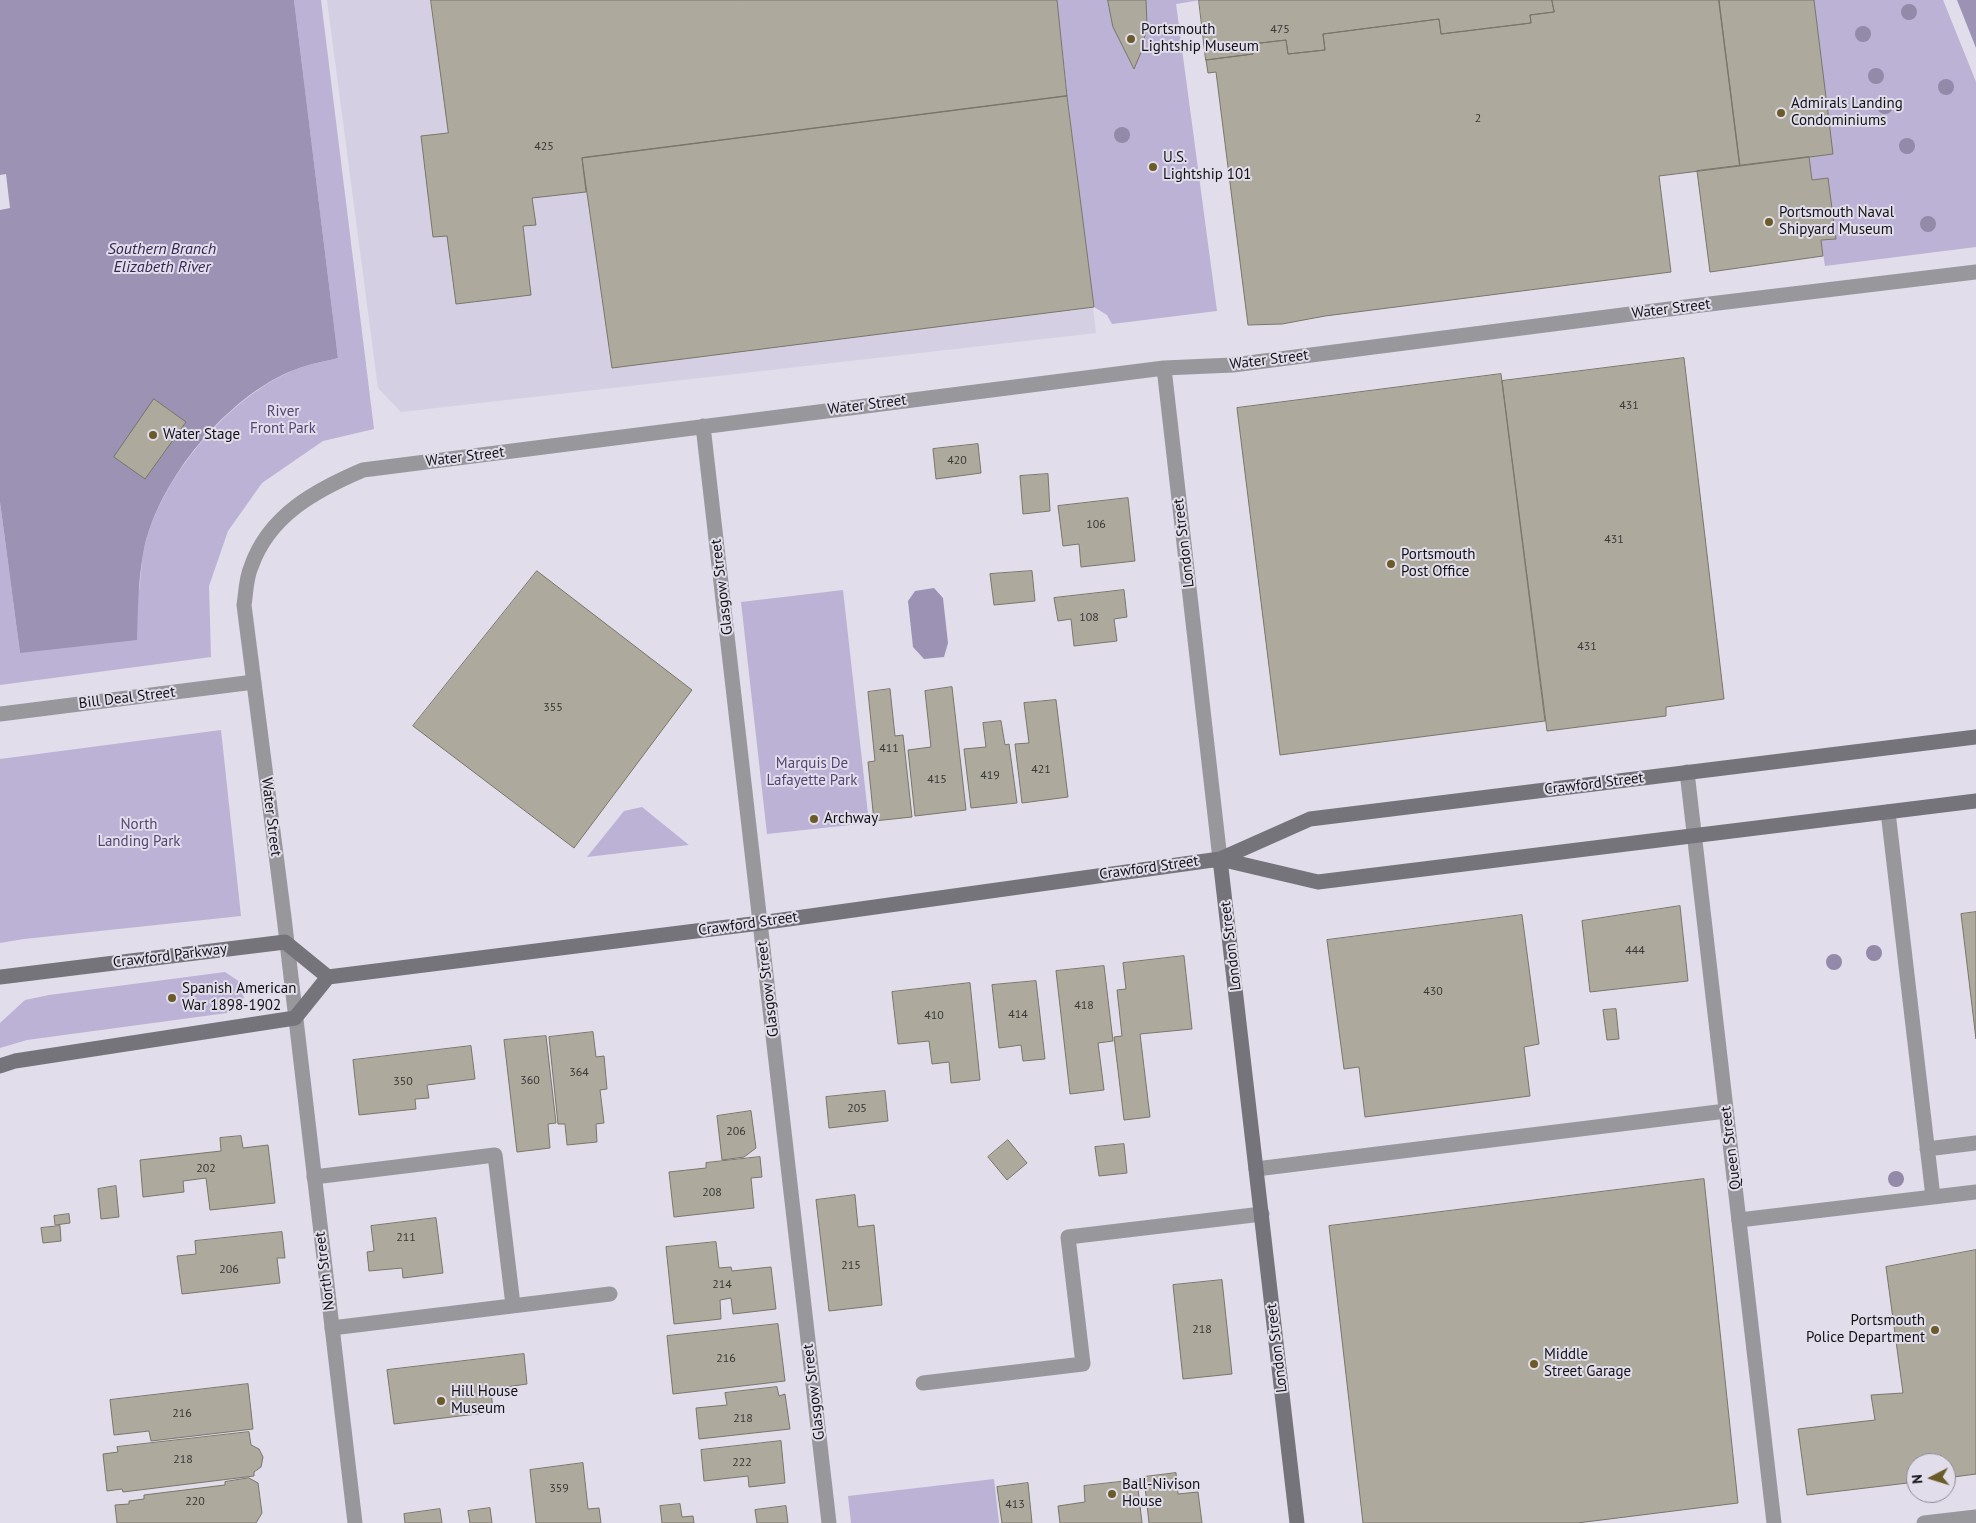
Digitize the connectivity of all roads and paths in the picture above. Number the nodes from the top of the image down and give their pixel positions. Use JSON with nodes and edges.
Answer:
{"nodes":[{"id":1,"x":1976,"y":272,"type":"edge"},
{"id":2,"x":1164,"y":368,"type":"junction"},
{"id":3,"x":703,"y":426,"type":"junction"},
{"id":4,"x":254,"y":682,"type":"junction"},
{"id":5,"x":0,"y":714,"type":"edge"},
{"id":6,"x":1976,"y":737,"type":"edge"},
{"id":7,"x":1687,"y":772,"type":"junction"},
{"id":8,"x":1976,"y":801,"type":"edge"},
{"id":9,"x":1888,"y":812,"type":"junction"},
{"id":10,"x":1694,"y":836,"type":"junction"},
{"id":11,"x":1220,"y":859,"type":"junction"},
{"id":12,"x":760,"y":923,"type":"junction"},
{"id":13,"x":285,"y":942,"type":"junction"},
{"id":14,"x":0,"y":977,"type":"edge"},
{"id":15,"x":328,"y":977,"type":"junction"},
{"id":16,"x":295,"y":1018,"type":"junction"},
{"id":17,"x":0,"y":1066,"type":"edge"},
{"id":18,"x":1726,"y":1111,"type":"junction"},
{"id":19,"x":1976,"y":1143,"type":"edge"},
{"id":20,"x":1927,"y":1149,"type":"junction"},
{"id":21,"x":1256,"y":1169,"type":"junction"},
{"id":22,"x":314,"y":1177,"type":"junction"},
{"id":23,"x":1976,"y":1192,"type":"edge"},
{"id":24,"x":1933,"y":1197,"type":"junction"},
{"id":25,"x":1262,"y":1214,"type":"junction"},
{"id":26,"x":1739,"y":1220,"type":"junction"},
{"id":27,"x":610,"y":1294,"type":"dead end"},
{"id":28,"x":513,"y":1305,"type":"junction"},
{"id":29,"x":332,"y":1328,"type":"junction"},
{"id":30,"x":923,"y":1383,"type":"dead end"},
{"id":31,"x":1976,"y":1517,"type":"edge"},
{"id":32,"x":355,"y":1523,"type":"edge"},
{"id":33,"x":829,"y":1523,"type":"edge"},
{"id":34,"x":1298,"y":1523,"type":"edge"},
{"id":35,"x":1774,"y":1523,"type":"edge"},
{"id":36,"x":1924,"y":1523,"type":"edge"}],
"edges":[{"from":1,"to":2,"type":"street","name":"Water Street"},
{"from":2,"to":3,"type":"street","name":"Water Street"},
{"from":2,"to":11,"type":"street","name":"London Street"},
{"from":3,"to":4,"type":"street","name":"Water Street"},
{"from":3,"to":12,"type":"street","name":"Glasgow Street"},
{"from":4,"to":5,"type":"street","name":"Bill Deal Street"},
{"from":4,"to":13,"type":"street","name":"Water Street"},
{"from":6,"to":7,"type":"main road","name":"Crawford Street"},
{"from":7,"to":10,"type":"street","name":"Queen Street"},
{"from":7,"to":11,"type":"main road","name":"Crawford Street"},
{"from":8,"to":9,"type":"main road","name":"Crawford Street"},
{"from":9,"to":10,"type":"main road","name":"Crawford Street"},
{"from":9,"to":20,"type":"street"},
{"from":10,"to":11,"type":"main road","name":"Crawford Street"},
{"from":10,"to":18,"type":"street","name":"Queen Street"},
{"from":11,"to":12,"type":"main road","name":"Crawford Street"},
{"from":11,"to":21,"type":"main road","name":"London Street"},
{"from":12,"to":15,"type":"main road","name":"Crawford Street"},
{"from":12,"to":33,"type":"street","name":"Glasgow Street"},
{"from":13,"to":14,"type":"main road","name":"Crawford Parkway"},
{"from":13,"to":15,"type":"main road"},
{"from":13,"to":16,"type":"street","name":"Water Street"},
{"from":15,"to":16,"type":"main road"},
{"from":16,"to":17,"type":"main road"},
{"from":16,"to":22,"type":"street","name":"North Street"},
{"from":18,"to":21,"type":"street"},
{"from":18,"to":26,"type":"street","name":"Queen Street"},
{"from":19,"to":20,"type":"street"},
{"from":20,"to":24,"type":"street"},
{"from":21,"to":25,"type":"main road","name":"London Street"},
{"from":22,"to":28,"type":"street"},
{"from":22,"to":29,"type":"street","name":"North Street"},
{"from":23,"to":24,"type":"street"},
{"from":24,"to":26,"type":"street"},
{"from":25,"to":30,"type":"street"},
{"from":25,"to":34,"type":"main road","name":"London Street"},
{"from":26,"to":35,"type":"street","name":"Queen Street"},
{"from":27,"to":28,"type":"street"},
{"from":28,"to":29,"type":"street"},
{"from":29,"to":32,"type":"street","name":"North Street"},
{"from":31,"to":36,"type":"street"}]}
